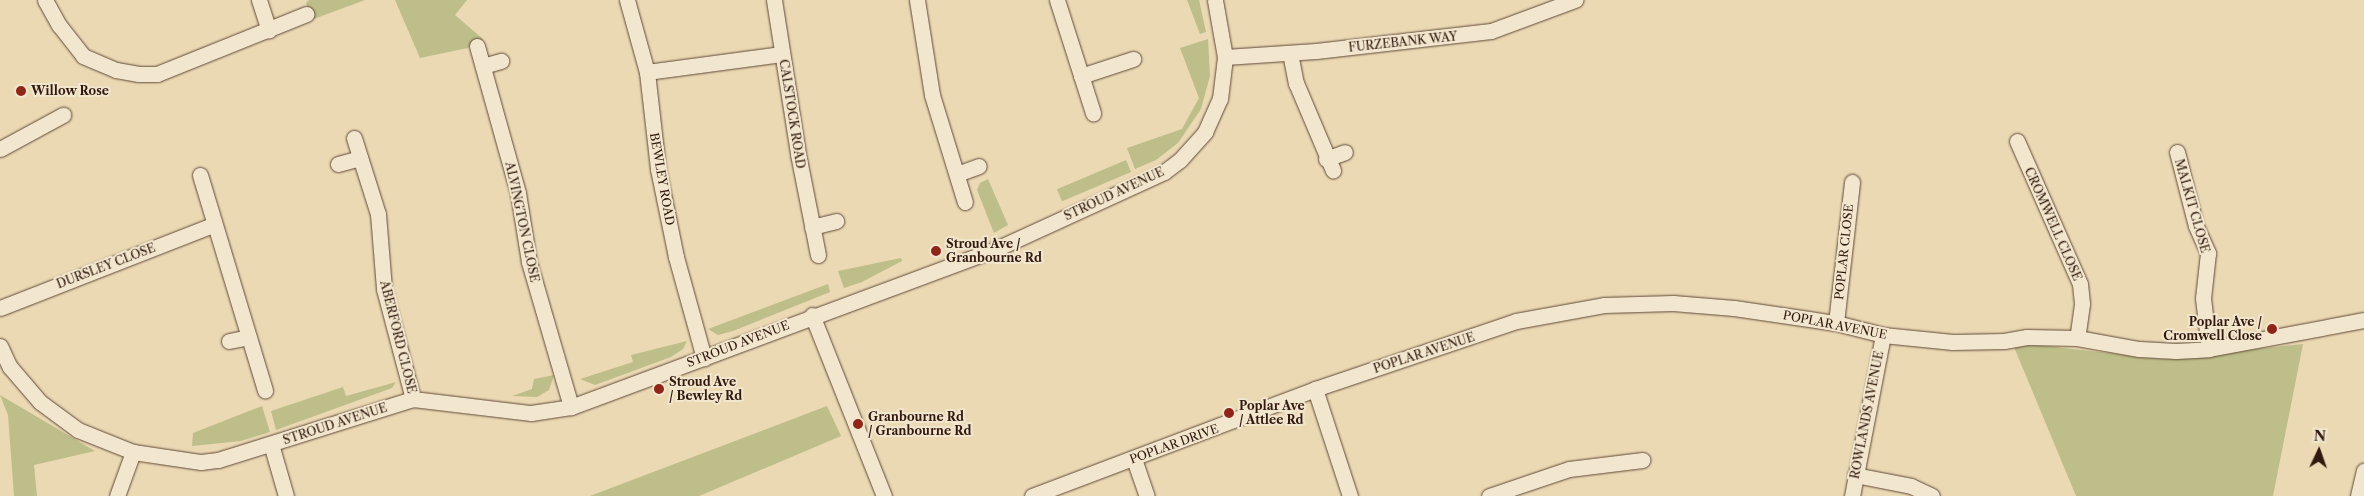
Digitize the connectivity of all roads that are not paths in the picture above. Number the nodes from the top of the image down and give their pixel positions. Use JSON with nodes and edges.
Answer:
{"nodes":[{"id":1,"x":45,"y":0,"type":"edge"},
{"id":2,"x":259,"y":0,"type":"edge"},
{"id":3,"x":627,"y":0,"type":"edge"},
{"id":4,"x":774,"y":0,"type":"edge"},
{"id":5,"x":917,"y":0,"type":"edge"},
{"id":6,"x":1057,"y":0,"type":"edge"},
{"id":7,"x":1215,"y":0,"type":"edge"},
{"id":8,"x":1575,"y":0,"type":"edge"},
{"id":9,"x":306,"y":14,"type":"dead end"},
{"id":10,"x":269,"y":30,"type":"junction"},
{"id":11,"x":477,"y":46,"type":"dead end"},
{"id":12,"x":1290,"y":53,"type":"junction"},
{"id":13,"x":782,"y":54,"type":"junction"},
{"id":14,"x":1225,"y":57,"type":"junction"},
{"id":15,"x":1133,"y":59,"type":"dead end"},
{"id":16,"x":501,"y":61,"type":"dead end"},
{"id":17,"x":483,"y":66,"type":"junction"},
{"id":18,"x":647,"y":72,"type":"junction"},
{"id":19,"x":1081,"y":76,"type":"junction"},
{"id":20,"x":1093,"y":113,"type":"dead end"},
{"id":21,"x":62,"y":115,"type":"dead end"},
{"id":22,"x":354,"y":138,"type":"dead end"},
{"id":23,"x":2017,"y":141,"type":"dead end"},
{"id":24,"x":0,"y":149,"type":"edge"},
{"id":25,"x":1345,"y":152,"type":"dead end"},
{"id":26,"x":2177,"y":152,"type":"dead end"},
{"id":27,"x":360,"y":158,"type":"junction"},
{"id":28,"x":338,"y":164,"type":"dead end"},
{"id":29,"x":979,"y":166,"type":"dead end"},
{"id":30,"x":957,"y":174,"type":"junction"},
{"id":31,"x":200,"y":175,"type":"dead end"},
{"id":32,"x":1852,"y":182,"type":"dead end"},
{"id":33,"x":965,"y":202,"type":"dead end"},
{"id":34,"x":836,"y":221,"type":"dead end"},
{"id":35,"x":213,"y":225,"type":"junction"},
{"id":36,"x":812,"y":227,"type":"junction"},
{"id":37,"x":818,"y":255,"type":"dead end"},
{"id":38,"x":0,"y":308,"type":"edge"},
{"id":39,"x":812,"y":315,"type":"junction"},
{"id":40,"x":2364,"y":320,"type":"edge"},
{"id":41,"x":1836,"y":323,"type":"junction"},
{"id":42,"x":1883,"y":335,"type":"junction"},
{"id":43,"x":249,"y":337,"type":"junction"},
{"id":44,"x":2077,"y":338,"type":"junction"},
{"id":45,"x":229,"y":342,"type":"dead end"},
{"id":46,"x":0,"y":346,"type":"edge"},
{"id":47,"x":2209,"y":348,"type":"junction"},
{"id":48,"x":704,"y":358,"type":"junction"},
{"id":49,"x":5,"y":370,"type":"edge"},
{"id":50,"x":1315,"y":389,"type":"junction"},
{"id":51,"x":265,"y":390,"type":"dead end"},
{"id":52,"x":413,"y":399,"type":"junction"},
{"id":53,"x":572,"y":407,"type":"junction"},
{"id":54,"x":271,"y":444,"type":"junction"},
{"id":55,"x":133,"y":452,"type":"junction"},
{"id":56,"x":1134,"y":459,"type":"junction"},
{"id":57,"x":1642,"y":460,"type":"dead end"},
{"id":58,"x":2364,"y":471,"type":"edge"},
{"id":59,"x":1855,"y":475,"type":"junction"},
{"id":60,"x":117,"y":496,"type":"edge"},
{"id":61,"x":286,"y":496,"type":"edge"},
{"id":62,"x":884,"y":496,"type":"edge"},
{"id":63,"x":1032,"y":496,"type":"edge"},
{"id":64,"x":1147,"y":496,"type":"edge"},
{"id":65,"x":1350,"y":496,"type":"edge"},
{"id":66,"x":1489,"y":496,"type":"edge"},
{"id":67,"x":1852,"y":496,"type":"edge"},
{"id":68,"x":1932,"y":496,"type":"edge"},
{"id":69,"x":2358,"y":496,"type":"edge"}],
"edges":[{"from":1,"to":10,"type":"street"},
{"from":2,"to":10,"type":"street"},
{"from":3,"to":18,"type":"street","name":"BEWLEY ROAD"},
{"from":4,"to":13,"type":"street","name":"CALSTOCK ROAD"},
{"from":5,"to":30,"type":"street"},
{"from":6,"to":19,"type":"street"},
{"from":7,"to":14,"type":"street","name":"STROUD AVENUE"},
{"from":8,"to":12,"type":"street","name":"FURZEBANK WAY"},
{"from":9,"to":10,"type":"street"},
{"from":11,"to":17,"type":"street","name":"ALVINGTON CLOSE"},
{"from":12,"to":14,"type":"street","name":"FURZEBANK WAY"},
{"from":12,"to":25,"type":"street"},
{"from":13,"to":18,"type":"street"},
{"from":13,"to":36,"type":"street","name":"CALSTOCK ROAD"},
{"from":14,"to":39,"type":"street","name":"STROUD AVENUE"},
{"from":15,"to":19,"type":"street"},
{"from":16,"to":17,"type":"street"},
{"from":17,"to":53,"type":"street","name":"ALVINGTON CLOSE"},
{"from":18,"to":48,"type":"street","name":"BEWLEY ROAD"},
{"from":19,"to":20,"type":"street"},
{"from":21,"to":24,"type":"street"},
{"from":22,"to":27,"type":"street","name":"ABERFORD CLOSE"},
{"from":23,"to":44,"type":"street","name":"CROMWELL CLOSE"},
{"from":26,"to":47,"type":"street","name":"MALKIT CLOSE"},
{"from":27,"to":28,"type":"street"},
{"from":27,"to":52,"type":"street","name":"ABERFORD CLOSE"},
{"from":29,"to":30,"type":"street"},
{"from":30,"to":33,"type":"street"},
{"from":31,"to":35,"type":"street"},
{"from":32,"to":41,"type":"street","name":"POPLAR CLOSE"},
{"from":34,"to":36,"type":"street"},
{"from":35,"to":38,"type":"street","name":"DURSLEY CLOSE"},
{"from":35,"to":43,"type":"street"},
{"from":36,"to":37,"type":"street","name":"CALSTOCK ROAD"},
{"from":39,"to":48,"type":"street","name":"STROUD AVENUE"},
{"from":39,"to":62,"type":"street"},
{"from":40,"to":47,"type":"street","name":"POPLAR AVENUE"},
{"from":41,"to":42,"type":"street","name":"POPLAR AVENUE"},
{"from":41,"to":50,"type":"street","name":"POPLAR AVENUE"},
{"from":42,"to":44,"type":"street","name":"POPLAR AVENUE"},
{"from":42,"to":59,"type":"street","name":"ROWLANDS AVENUE"},
{"from":43,"to":45,"type":"street"},
{"from":43,"to":51,"type":"street"},
{"from":44,"to":47,"type":"street","name":"POPLAR AVENUE"},
{"from":46,"to":49,"type":"street","name":"STROUD AVENUE"},
{"from":48,"to":53,"type":"street","name":"STROUD AVENUE"},
{"from":49,"to":55,"type":"street","name":"STROUD AVENUE"},
{"from":50,"to":56,"type":"street","name":"POPLAR DRIVE"},
{"from":50,"to":65,"type":"street"},
{"from":52,"to":53,"type":"street","name":"STROUD AVENUE"},
{"from":52,"to":54,"type":"street","name":"STROUD AVENUE"},
{"from":54,"to":55,"type":"street","name":"STROUD AVENUE"},
{"from":54,"to":61,"type":"street"},
{"from":55,"to":60,"type":"street"},
{"from":56,"to":63,"type":"street","name":"POPLAR DRIVE"},
{"from":56,"to":64,"type":"street"},
{"from":57,"to":66,"type":"street"},
{"from":58,"to":69,"type":"street"},
{"from":59,"to":67,"type":"street","name":"ROWLANDS AVENUE"},
{"from":59,"to":68,"type":"street"}]}
